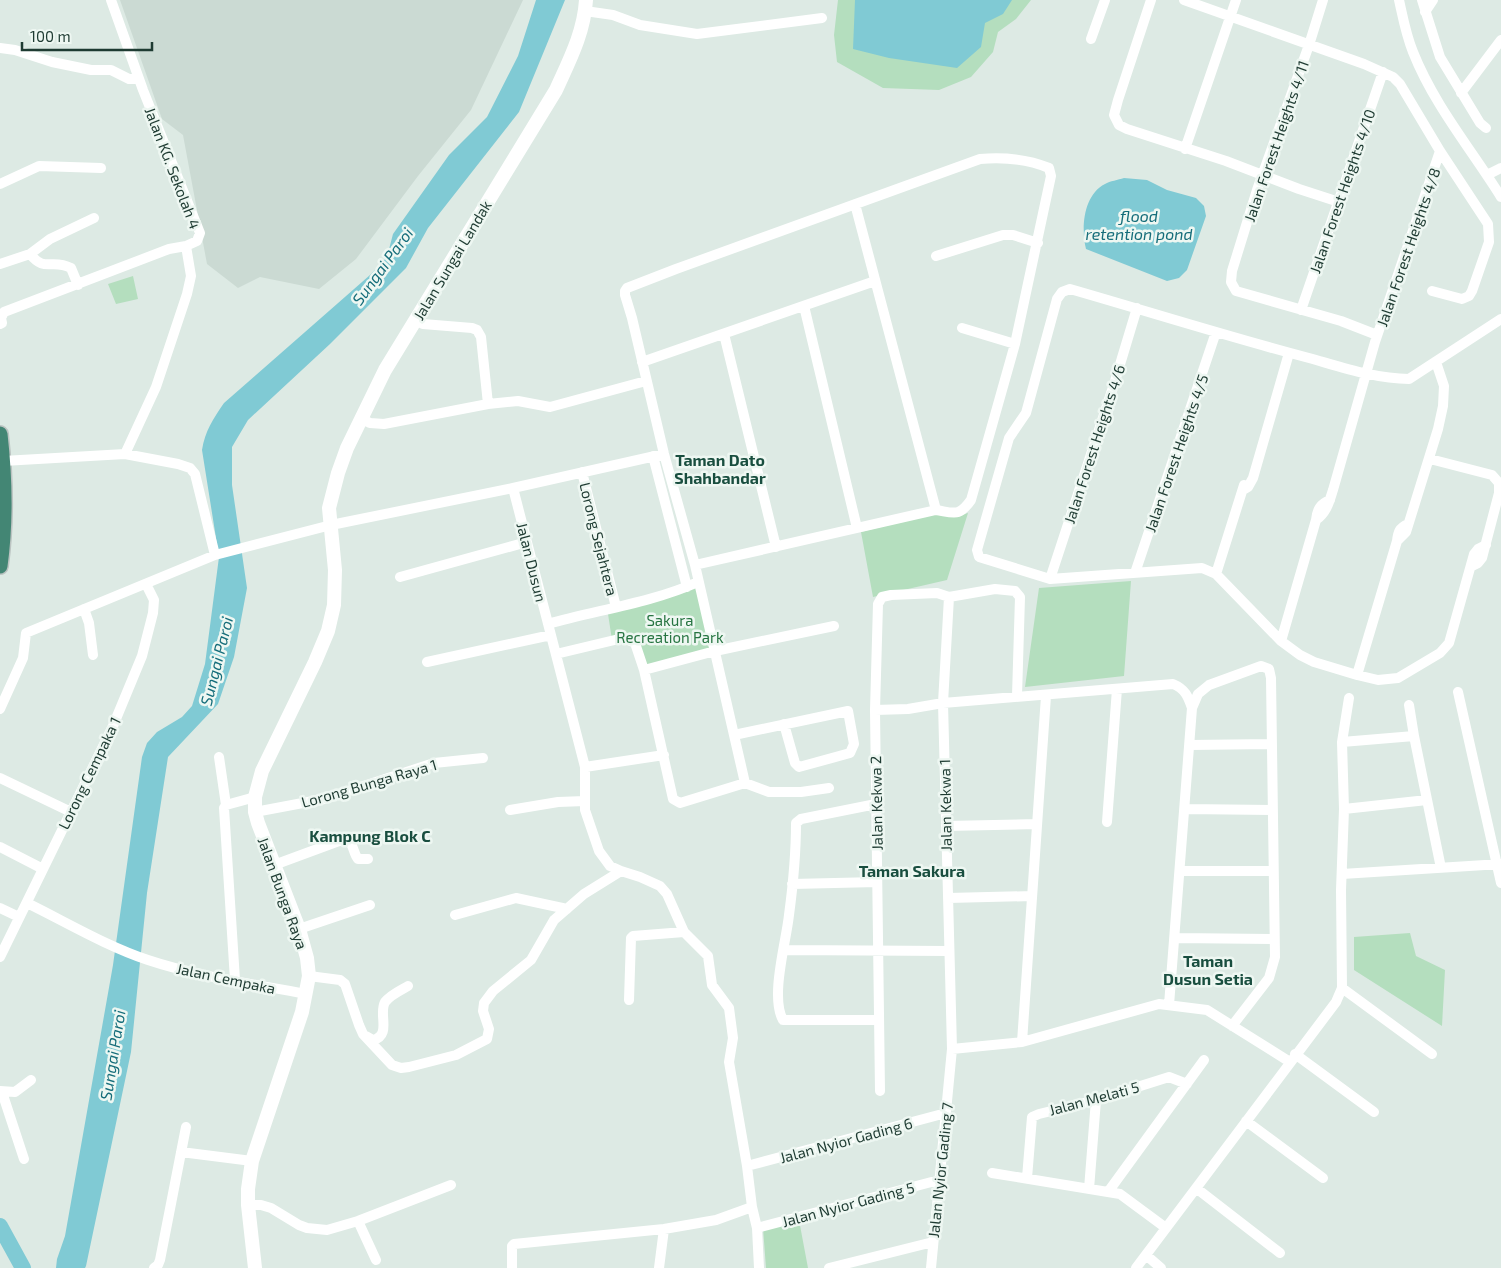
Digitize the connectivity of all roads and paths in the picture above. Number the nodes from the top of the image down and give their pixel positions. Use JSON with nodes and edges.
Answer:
{"nodes":[{"id":1,"x":111,"y":0,"type":"edge"},
{"id":2,"x":1105,"y":0,"type":"edge"},
{"id":3,"x":1151,"y":0,"type":"edge"},
{"id":4,"x":1184,"y":0,"type":"edge"},
{"id":5,"x":1236,"y":0,"type":"edge"},
{"id":6,"x":1323,"y":0,"type":"edge"},
{"id":7,"x":1399,"y":0,"type":"edge"},
{"id":8,"x":1422,"y":0,"type":"edge"},
{"id":9,"x":1433,"y":0,"type":"edge"},
{"id":10,"x":586,"y":5,"type":"edge"},
{"id":11,"x":1424,"y":12,"type":"junction"},
{"id":12,"x":1230,"y":17,"type":"junction"},
{"id":13,"x":822,"y":18,"type":"dead end"},
{"id":14,"x":1091,"y":39,"type":"dead end"},
{"id":15,"x":1501,"y":40,"type":"edge"},
{"id":16,"x":1310,"y":45,"type":"junction"},
{"id":17,"x":0,"y":48,"type":"edge"},
{"id":18,"x":1384,"y":72,"type":"junction"},
{"id":19,"x":139,"y":79,"type":"junction"},
{"id":20,"x":1461,"y":93,"type":"junction"},
{"id":21,"x":1486,"y":128,"type":"dead end"},
{"id":22,"x":1185,"y":149,"type":"junction"},
{"id":23,"x":1440,"y":151,"type":"junction"},
{"id":24,"x":101,"y":168,"type":"dead end"},
{"id":25,"x":1501,"y":168,"type":"edge"},
{"id":26,"x":1263,"y":175,"type":"junction"},
{"id":27,"x":1487,"y":175,"type":"junction"},
{"id":28,"x":0,"y":184,"type":"edge"},
{"id":29,"x":1498,"y":186,"type":"edge"},
{"id":30,"x":1501,"y":197,"type":"edge"},
{"id":31,"x":1338,"y":202,"type":"junction"},
{"id":32,"x":855,"y":204,"type":"junction"},
{"id":33,"x":94,"y":218,"type":"dead end"},
{"id":34,"x":1038,"y":243,"type":"junction"},
{"id":35,"x":186,"y":246,"type":"junction"},
{"id":36,"x":30,"y":254,"type":"junction"},
{"id":37,"x":936,"y":256,"type":"dead end"},
{"id":38,"x":0,"y":264,"type":"edge"},
{"id":39,"x":875,"y":281,"type":"junction"},
{"id":40,"x":78,"y":284,"type":"junction"},
{"id":41,"x":1432,"y":291,"type":"dead end"},
{"id":42,"x":804,"y":306,"type":"junction"},
{"id":43,"x":1137,"y":308,"type":"junction"},
{"id":44,"x":1301,"y":310,"type":"junction"},
{"id":45,"x":1501,"y":319,"type":"edge"},
{"id":46,"x":415,"y":320,"type":"junction"},
{"id":47,"x":0,"y":324,"type":"edge"},
{"id":48,"x":962,"y":328,"type":"dead end"},
{"id":49,"x":1216,"y":332,"type":"junction"},
{"id":50,"x":724,"y":334,"type":"junction"},
{"id":51,"x":1376,"y":338,"type":"junction"},
{"id":52,"x":1015,"y":344,"type":"junction"},
{"id":53,"x":1289,"y":353,"type":"junction"},
{"id":54,"x":642,"y":362,"type":"junction"},
{"id":55,"x":1436,"y":362,"type":"junction"},
{"id":56,"x":1366,"y":373,"type":"junction"},
{"id":57,"x":646,"y":381,"type":"junction"},
{"id":58,"x":488,"y":404,"type":"junction"},
{"id":59,"x":360,"y":418,"type":"junction"},
{"id":60,"x":0,"y":434,"type":"edge"},
{"id":61,"x":125,"y":454,"type":"junction"},
{"id":62,"x":658,"y":455,"type":"junction"},
{"id":63,"x":1430,"y":459,"type":"junction"},
{"id":64,"x":3,"y":461,"type":"junction"},
{"id":65,"x":582,"y":472,"type":"junction"},
{"id":66,"x":513,"y":488,"type":"junction"},
{"id":67,"x":936,"y":510,"type":"junction"},
{"id":68,"x":330,"y":526,"type":"junction"},
{"id":69,"x":857,"y":528,"type":"junction"},
{"id":70,"x":526,"y":542,"type":"junction"},
{"id":71,"x":776,"y":547,"type":"junction"},
{"id":72,"x":218,"y":554,"type":"junction"},
{"id":73,"x":0,"y":566,"type":"edge"},
{"id":74,"x":695,"y":566,"type":"junction"},
{"id":75,"x":1135,"y":574,"type":"junction"},
{"id":76,"x":1216,"y":574,"type":"junction"},
{"id":77,"x":400,"y":577,"type":"dead end"},
{"id":78,"x":1050,"y":579,"type":"junction"},
{"id":79,"x":698,"y":582,"type":"junction"},
{"id":80,"x":146,"y":584,"type":"junction"},
{"id":81,"x":687,"y":587,"type":"junction"},
{"id":82,"x":949,"y":597,"type":"junction"},
{"id":83,"x":616,"y":607,"type":"junction"},
{"id":84,"x":84,"y":609,"type":"junction"},
{"id":85,"x":548,"y":624,"type":"junction"},
{"id":86,"x":834,"y":626,"type":"dead end"},
{"id":87,"x":551,"y":635,"type":"junction"},
{"id":88,"x":1281,"y":641,"type":"junction"},
{"id":89,"x":715,"y":651,"type":"junction"},
{"id":90,"x":556,"y":654,"type":"junction"},
{"id":91,"x":93,"y":655,"type":"dead end"},
{"id":92,"x":427,"y":662,"type":"dead end"},
{"id":93,"x":644,"y":670,"type":"junction"},
{"id":94,"x":1357,"y":675,"type":"junction"},
{"id":95,"x":1117,"y":689,"type":"junction"},
{"id":96,"x":1458,"y":692,"type":"dead end"},
{"id":97,"x":1017,"y":696,"type":"junction"},
{"id":98,"x":1046,"y":696,"type":"junction"},
{"id":99,"x":1349,"y":698,"type":"dead end"},
{"id":100,"x":943,"y":703,"type":"junction"},
{"id":101,"x":1,"y":705,"type":"edge"},
{"id":102,"x":1409,"y":705,"type":"dead end"},
{"id":103,"x":1192,"y":708,"type":"junction"},
{"id":104,"x":875,"y":710,"type":"junction"},
{"id":105,"x":784,"y":724,"type":"junction"},
{"id":106,"x":734,"y":735,"type":"junction"},
{"id":107,"x":1414,"y":736,"type":"junction"},
{"id":108,"x":1342,"y":742,"type":"junction"},
{"id":109,"x":1271,"y":744,"type":"junction"},
{"id":110,"x":1190,"y":745,"type":"junction"},
{"id":111,"x":664,"y":755,"type":"junction"},
{"id":112,"x":219,"y":757,"type":"dead end"},
{"id":113,"x":483,"y":758,"type":"dead end"},
{"id":114,"x":586,"y":767,"type":"junction"},
{"id":115,"x":0,"y":778,"type":"edge"},
{"id":116,"x":745,"y":783,"type":"junction"},
{"id":117,"x":829,"y":788,"type":"dead end"},
{"id":118,"x":255,"y":797,"type":"junction"},
{"id":119,"x":1427,"y":800,"type":"junction"},
{"id":120,"x":585,"y":801,"type":"junction"},
{"id":121,"x":876,"y":804,"type":"junction"},
{"id":122,"x":226,"y":805,"type":"junction"},
{"id":123,"x":1185,"y":809,"type":"junction"},
{"id":124,"x":1344,"y":809,"type":"junction"},
{"id":125,"x":510,"y":810,"type":"dead end"},
{"id":126,"x":1272,"y":810,"type":"junction"},
{"id":127,"x":71,"y":812,"type":"junction"},
{"id":128,"x":255,"y":812,"type":"junction"},
{"id":129,"x":1107,"y":822,"type":"dead end"},
{"id":130,"x":1037,"y":824,"type":"junction"},
{"id":131,"x":946,"y":826,"type":"junction"},
{"id":132,"x":0,"y":847,"type":"edge"},
{"id":133,"x":368,"y":859,"type":"dead end"},
{"id":134,"x":1499,"y":864,"type":"edge"},
{"id":135,"x":274,"y":865,"type":"junction"},
{"id":136,"x":1441,"y":868,"type":"junction"},
{"id":137,"x":43,"y":869,"type":"junction"},
{"id":138,"x":1180,"y":870,"type":"junction"},
{"id":139,"x":1273,"y":870,"type":"junction"},
{"id":140,"x":621,"y":871,"type":"junction"},
{"id":141,"x":1342,"y":874,"type":"junction"},
{"id":142,"x":877,"y":882,"type":"junction"},
{"id":143,"x":1501,"y":883,"type":"edge"},
{"id":144,"x":792,"y":884,"type":"junction"},
{"id":145,"x":1032,"y":896,"type":"junction"},
{"id":146,"x":948,"y":898,"type":"junction"},
{"id":147,"x":27,"y":903,"type":"junction"},
{"id":148,"x":370,"y":905,"type":"dead end"},
{"id":149,"x":0,"y":908,"type":"edge"},
{"id":150,"x":567,"y":909,"type":"junction"},
{"id":151,"x":455,"y":915,"type":"dead end"},
{"id":152,"x":20,"y":917,"type":"junction"},
{"id":153,"x":299,"y":929,"type":"junction"},
{"id":154,"x":684,"y":932,"type":"junction"},
{"id":155,"x":1175,"y":938,"type":"junction"},
{"id":156,"x":1274,"y":939,"type":"junction"},
{"id":157,"x":784,"y":950,"type":"junction"},
{"id":158,"x":949,"y":951,"type":"junction"},
{"id":159,"x":878,"y":952,"type":"junction"},
{"id":160,"x":0,"y":957,"type":"edge"},
{"id":161,"x":309,"y":976,"type":"junction"},
{"id":162,"x":235,"y":980,"type":"junction"},
{"id":163,"x":408,"y":986,"type":"dead end"},
{"id":164,"x":1342,"y":988,"type":"junction"},
{"id":165,"x":306,"y":994,"type":"junction"},
{"id":166,"x":629,"y":1000,"type":"dead end"},
{"id":167,"x":1169,"y":1005,"type":"junction"},
{"id":168,"x":879,"y":1020,"type":"junction"},
{"id":169,"x":1232,"y":1026,"type":"junction"},
{"id":170,"x":363,"y":1034,"type":"junction"},
{"id":171,"x":1022,"y":1042,"type":"junction"},
{"id":172,"x":952,"y":1049,"type":"junction"},
{"id":173,"x":1432,"y":1054,"type":"dead end"},
{"id":174,"x":1292,"y":1058,"type":"junction"},
{"id":175,"x":1204,"y":1060,"type":"dead end"},
{"id":176,"x":950,"y":1072,"type":"joint"},
{"id":177,"x":31,"y":1080,"type":"dead end"},
{"id":178,"x":1187,"y":1084,"type":"junction"},
{"id":179,"x":1,"y":1091,"type":"edge"},
{"id":180,"x":880,"y":1092,"type":"dead end"},
{"id":181,"x":1096,"y":1100,"type":"junction"},
{"id":182,"x":1374,"y":1112,"type":"dead end"},
{"id":183,"x":946,"y":1113,"type":"junction"},
{"id":184,"x":1246,"y":1121,"type":"junction"},
{"id":185,"x":186,"y":1127,"type":"dead end"},
{"id":186,"x":181,"y":1152,"type":"junction"},
{"id":187,"x":24,"y":1159,"type":"dead end"},
{"id":188,"x":252,"y":1161,"type":"junction"},
{"id":189,"x":747,"y":1166,"type":"junction"},
{"id":190,"x":992,"y":1173,"type":"dead end"},
{"id":191,"x":1027,"y":1178,"type":"junction"},
{"id":192,"x":1323,"y":1178,"type":"dead end"},
{"id":193,"x":939,"y":1180,"type":"junction"},
{"id":194,"x":451,"y":1185,"type":"dead end"},
{"id":195,"x":1196,"y":1188,"type":"junction"},
{"id":196,"x":1089,"y":1189,"type":"junction"},
{"id":197,"x":1108,"y":1192,"type":"junction"},
{"id":198,"x":248,"y":1205,"type":"junction"},
{"id":199,"x":752,"y":1207,"type":"junction"},
{"id":200,"x":358,"y":1221,"type":"junction"},
{"id":201,"x":757,"y":1228,"type":"junction"},
{"id":202,"x":1166,"y":1228,"type":"junction"},
{"id":203,"x":664,"y":1229,"type":"junction"},
{"id":204,"x":933,"y":1242,"type":"junction"},
{"id":205,"x":1280,"y":1253,"type":"dead end"},
{"id":206,"x":1146,"y":1255,"type":"junction"},
{"id":207,"x":376,"y":1260,"type":"dead end"},
{"id":208,"x":154,"y":1268,"type":"edge"},
{"id":209,"x":255,"y":1268,"type":"edge"},
{"id":210,"x":512,"y":1268,"type":"edge"},
{"id":211,"x":659,"y":1268,"type":"edge"},
{"id":212,"x":759,"y":1268,"type":"edge"},
{"id":213,"x":829,"y":1268,"type":"edge"},
{"id":214,"x":930,"y":1268,"type":"edge"},
{"id":215,"x":1136,"y":1268,"type":"edge"},
{"id":216,"x":1161,"y":1268,"type":"edge"}],
"edges":[{"from":1,"to":19,"type":"street","name":"Jalan KG. Sekolah 4"},
{"from":2,"to":14,"type":"street"},
{"from":3,"to":22,"type":"street"},
{"from":4,"to":12,"type":"street"},
{"from":5,"to":12,"type":"street"},
{"from":6,"to":16,"type":"street","name":"Jalan Forest Heights 4/11"},
{"from":7,"to":27,"type":"street"},
{"from":8,"to":11,"type":"street"},
{"from":9,"to":11,"type":"street"},
{"from":10,"to":13,"type":"street"},
{"from":10,"to":46,"type":"street","name":"Jalan Sungai Landak"},
{"from":11,"to":20,"type":"street"},
{"from":12,"to":16,"type":"street"},
{"from":12,"to":22,"type":"street"},
{"from":15,"to":20,"type":"street"},
{"from":16,"to":18,"type":"street"},
{"from":16,"to":26,"type":"street","name":"Jalan Forest Heights 4/11"},
{"from":17,"to":19,"type":"street"},
{"from":18,"to":23,"type":"street"},
{"from":18,"to":31,"type":"street","name":"Jalan Forest Heights 4/10"},
{"from":19,"to":35,"type":"street","name":"Jalan KG. Sekolah 4"},
{"from":20,"to":21,"type":"street"},
{"from":22,"to":26,"type":"street"},
{"from":23,"to":41,"type":"street"},
{"from":23,"to":51,"type":"street","name":"Jalan Forest Heights 4/8"},
{"from":24,"to":28,"type":"street"},
{"from":25,"to":27,"type":"street"},
{"from":26,"to":31,"type":"street"},
{"from":26,"to":44,"type":"street","name":"Jalan Forest Heights 4/11"},
{"from":27,"to":29,"type":"street"},
{"from":29,"to":30,"type":"street"},
{"from":31,"to":44,"type":"street","name":"Jalan Forest Heights 4/10"},
{"from":32,"to":34,"type":"street"},
{"from":32,"to":39,"type":"street"},
{"from":32,"to":54,"type":"street"},
{"from":33,"to":36,"type":"street"},
{"from":34,"to":37,"type":"street"},
{"from":34,"to":52,"type":"street"},
{"from":35,"to":40,"type":"street","name":"Jalan KG. Sekolah 4"},
{"from":35,"to":61,"type":"street"},
{"from":36,"to":38,"type":"street"},
{"from":36,"to":40,"type":"street"},
{"from":39,"to":42,"type":"street"},
{"from":39,"to":67,"type":"street"},
{"from":40,"to":47,"type":"street","name":"Jalan KG. Sekolah 4"},
{"from":42,"to":50,"type":"street"},
{"from":42,"to":69,"type":"street"},
{"from":43,"to":49,"type":"street"},
{"from":43,"to":78,"type":"street","name":"Jalan Forest Heights 4/6"},
{"from":43,"to":78,"type":"street"},
{"from":44,"to":51,"type":"street"},
{"from":45,"to":55,"type":"street"},
{"from":46,"to":58,"type":"street"},
{"from":46,"to":59,"type":"street","name":"Jalan Sungai Landak"},
{"from":48,"to":52,"type":"street"},
{"from":49,"to":53,"type":"street"},
{"from":49,"to":75,"type":"street","name":"Jalan Forest Heights 4/5"},
{"from":50,"to":54,"type":"street"},
{"from":50,"to":71,"type":"street"},
{"from":51,"to":56,"type":"street","name":"Jalan Forest Heights 4/8"},
{"from":52,"to":67,"type":"street"},
{"from":53,"to":56,"type":"street"},
{"from":53,"to":76,"type":"street"},
{"from":54,"to":57,"type":"street"},
{"from":55,"to":56,"type":"street"},
{"from":55,"to":63,"type":"street"},
{"from":56,"to":88,"type":"street","name":"Jalan Forest Heights 4/8"},
{"from":57,"to":58,"type":"street"},
{"from":57,"to":62,"type":"street"},
{"from":58,"to":59,"type":"street"},
{"from":59,"to":68,"type":"street","name":"Jalan Sungai Landak"},
{"from":60,"to":64,"type":"highway"},
{"from":61,"to":64,"type":"street"},
{"from":61,"to":72,"type":"street"},
{"from":62,"to":65,"type":"street"},
{"from":62,"to":74,"type":"street"},
{"from":62,"to":81,"type":"street"},
{"from":63,"to":94,"type":"street"},
{"from":63,"to":94,"type":"street"},
{"from":64,"to":73,"type":"highway"},
{"from":65,"to":66,"type":"street"},
{"from":65,"to":83,"type":"street","name":"Lorong Sejahtera"},
{"from":66,"to":68,"type":"street"},
{"from":66,"to":70,"type":"street","name":"Jalan Dusun"},
{"from":67,"to":69,"type":"street"},
{"from":68,"to":72,"type":"street"},
{"from":68,"to":118,"type":"street","name":"Jalan Bunga Raya"},
{"from":69,"to":71,"type":"street"},
{"from":70,"to":77,"type":"street"},
{"from":70,"to":85,"type":"street","name":"Jalan Dusun"},
{"from":71,"to":74,"type":"street"},
{"from":72,"to":80,"type":"street"},
{"from":74,"to":79,"type":"street"},
{"from":75,"to":76,"type":"street"},
{"from":75,"to":78,"type":"street"},
{"from":76,"to":88,"type":"street"},
{"from":79,"to":81,"type":"street"},
{"from":79,"to":89,"type":"street"},
{"from":80,"to":84,"type":"street"},
{"from":80,"to":127,"type":"street","name":"Lorong Cempaka 1"},
{"from":81,"to":83,"type":"street"},
{"from":82,"to":97,"type":"street"},
{"from":82,"to":100,"type":"street","name":"Jalan Kekwa 1"},
{"from":82,"to":104,"type":"street","name":"Jalan Kekwa 2"},
{"from":83,"to":85,"type":"street"},
{"from":84,"to":91,"type":"street"},
{"from":84,"to":101,"type":"street"},
{"from":85,"to":87,"type":"street","name":"Jalan Dusun"},
{"from":86,"to":89,"type":"street"},
{"from":87,"to":90,"type":"street","name":"Jalan Dusun"},
{"from":87,"to":92,"type":"street"},
{"from":88,"to":94,"type":"street"},
{"from":89,"to":93,"type":"street"},
{"from":89,"to":106,"type":"street"},
{"from":90,"to":93,"type":"street"},
{"from":90,"to":114,"type":"street","name":"Jalan Dusun"},
{"from":93,"to":111,"type":"street"},
{"from":95,"to":98,"type":"street"},
{"from":95,"to":103,"type":"street"},
{"from":95,"to":129,"type":"street"},
{"from":96,"to":134,"type":"street"},
{"from":97,"to":98,"type":"street"},
{"from":97,"to":100,"type":"street"},
{"from":98,"to":130,"type":"street"},
{"from":99,"to":108,"type":"street"},
{"from":100,"to":104,"type":"street"},
{"from":100,"to":131,"type":"street","name":"Jalan Kekwa 1"},
{"from":102,"to":107,"type":"street"},
{"from":103,"to":109,"type":"street"},
{"from":103,"to":110,"type":"street"},
{"from":104,"to":121,"type":"street","name":"Jalan Kekwa 2"},
{"from":105,"to":105,"type":"street"},
{"from":105,"to":106,"type":"street"},
{"from":106,"to":116,"type":"street"},
{"from":107,"to":108,"type":"street"},
{"from":107,"to":119,"type":"street"},
{"from":108,"to":124,"type":"street"},
{"from":109,"to":110,"type":"street"},
{"from":109,"to":126,"type":"street"},
{"from":110,"to":123,"type":"street"},
{"from":111,"to":114,"type":"street"},
{"from":111,"to":116,"type":"street"},
{"from":112,"to":122,"type":"street"},
{"from":113,"to":128,"type":"street","name":"Lorong Bunga Raya 1"},
{"from":114,"to":120,"type":"street","name":"Jalan Dusun"},
{"from":115,"to":127,"type":"street"},
{"from":116,"to":117,"type":"street"},
{"from":118,"to":122,"type":"street"},
{"from":118,"to":128,"type":"street","name":"Jalan Bunga Raya"},
{"from":119,"to":124,"type":"street"},
{"from":119,"to":136,"type":"street"},
{"from":120,"to":125,"type":"street"},
{"from":120,"to":140,"type":"street","name":"Jalan Dusun"},
{"from":121,"to":142,"type":"street","name":"Jalan Kekwa 2"},
{"from":121,"to":144,"type":"street"},
{"from":122,"to":162,"type":"street"},
{"from":123,"to":126,"type":"street"},
{"from":123,"to":138,"type":"street"},
{"from":124,"to":141,"type":"street"},
{"from":126,"to":139,"type":"street"},
{"from":127,"to":137,"type":"street","name":"Lorong Cempaka 1"},
{"from":128,"to":135,"type":"street","name":"Jalan Bunga Raya"},
{"from":130,"to":131,"type":"street"},
{"from":130,"to":145,"type":"street"},
{"from":131,"to":146,"type":"street","name":"Jalan Kekwa 1"},
{"from":132,"to":137,"type":"street"},
{"from":133,"to":135,"type":"street"},
{"from":134,"to":136,"type":"street"},
{"from":134,"to":143,"type":"street"},
{"from":135,"to":153,"type":"street","name":"Jalan Bunga Raya"},
{"from":136,"to":141,"type":"street"},
{"from":137,"to":147,"type":"street","name":"Lorong Cempaka 1"},
{"from":138,"to":139,"type":"street"},
{"from":138,"to":155,"type":"street"},
{"from":139,"to":156,"type":"street"},
{"from":140,"to":150,"type":"street"},
{"from":140,"to":154,"type":"street"},
{"from":141,"to":164,"type":"street"},
{"from":142,"to":144,"type":"street"},
{"from":142,"to":159,"type":"street","name":"Jalan Kekwa 2"},
{"from":144,"to":157,"type":"street"},
{"from":145,"to":146,"type":"street"},
{"from":145,"to":171,"type":"street"},
{"from":146,"to":158,"type":"street","name":"Jalan Kekwa 1"},
{"from":147,"to":152,"type":"street","name":"Lorong Cempaka 1"},
{"from":147,"to":162,"type":"street","name":"Jalan Cempaka"},
{"from":148,"to":153,"type":"street"},
{"from":149,"to":152,"type":"street"},
{"from":150,"to":151,"type":"street"},
{"from":150,"to":170,"type":"street"},
{"from":152,"to":160,"type":"street","name":"Lorong Cempaka 1"},
{"from":153,"to":161,"type":"street","name":"Jalan Bunga Raya"},
{"from":154,"to":166,"type":"street"},
{"from":154,"to":189,"type":"street"},
{"from":155,"to":156,"type":"street"},
{"from":155,"to":167,"type":"street"},
{"from":156,"to":169,"type":"street"},
{"from":157,"to":159,"type":"street"},
{"from":157,"to":168,"type":"street"},
{"from":158,"to":159,"type":"street"},
{"from":158,"to":172,"type":"street","name":"Jalan Kekwa 1"},
{"from":159,"to":168,"type":"street","name":"Jalan Kekwa 2"},
{"from":161,"to":165,"type":"street","name":"Jalan Bunga Raya"},
{"from":161,"to":170,"type":"street"},
{"from":162,"to":165,"type":"street","name":"Jalan Cempaka"},
{"from":163,"to":170,"type":"street"},
{"from":164,"to":173,"type":"street"},
{"from":164,"to":174,"type":"street"},
{"from":165,"to":188,"type":"street","name":"Jalan Bunga Raya"},
{"from":167,"to":169,"type":"street"},
{"from":167,"to":171,"type":"street"},
{"from":168,"to":180,"type":"street","name":"Jalan Kekwa 2"},
{"from":169,"to":174,"type":"street"},
{"from":171,"to":172,"type":"street"},
{"from":172,"to":176,"type":"street","name":"Jalan Kekwa 1"},
{"from":174,"to":182,"type":"street"},
{"from":174,"to":184,"type":"street"},
{"from":175,"to":178,"type":"street"},
{"from":176,"to":183,"type":"street","name":"Jalan Nyior Gading 7"},
{"from":177,"to":179,"type":"street"},
{"from":178,"to":181,"type":"street","name":"Jalan Melati 5"},
{"from":178,"to":197,"type":"street"},
{"from":179,"to":187,"type":"street"},
{"from":181,"to":191,"type":"street","name":"Jalan Melati 5"},
{"from":181,"to":196,"type":"street"},
{"from":183,"to":189,"type":"street","name":"Jalan Nyior Gading 6"},
{"from":183,"to":193,"type":"street","name":"Jalan Nyior Gading 7"},
{"from":184,"to":192,"type":"street"},
{"from":184,"to":195,"type":"street"},
{"from":185,"to":186,"type":"street"},
{"from":186,"to":188,"type":"street"},
{"from":186,"to":208,"type":"street"},
{"from":188,"to":198,"type":"street","name":"Jalan Bunga Raya"},
{"from":189,"to":199,"type":"street"},
{"from":190,"to":191,"type":"street"},
{"from":191,"to":196,"type":"street"},
{"from":193,"to":201,"type":"street","name":"Jalan Nyior Gading 5"},
{"from":193,"to":204,"type":"street","name":"Jalan Nyior Gading 7"},
{"from":194,"to":200,"type":"street"},
{"from":195,"to":202,"type":"street"},
{"from":195,"to":205,"type":"street"},
{"from":196,"to":197,"type":"street"},
{"from":197,"to":202,"type":"street"},
{"from":198,"to":200,"type":"street"},
{"from":198,"to":209,"type":"street","name":"Jalan Bunga Raya"},
{"from":199,"to":201,"type":"street"},
{"from":199,"to":203,"type":"street"},
{"from":200,"to":207,"type":"street"},
{"from":201,"to":212,"type":"street"},
{"from":202,"to":206,"type":"street"},
{"from":203,"to":210,"type":"street"},
{"from":203,"to":211,"type":"street"},
{"from":204,"to":213,"type":"street"},
{"from":204,"to":214,"type":"street","name":"Jalan Nyior Gading 7"},
{"from":206,"to":215,"type":"street"},
{"from":206,"to":216,"type":"street"}]}
